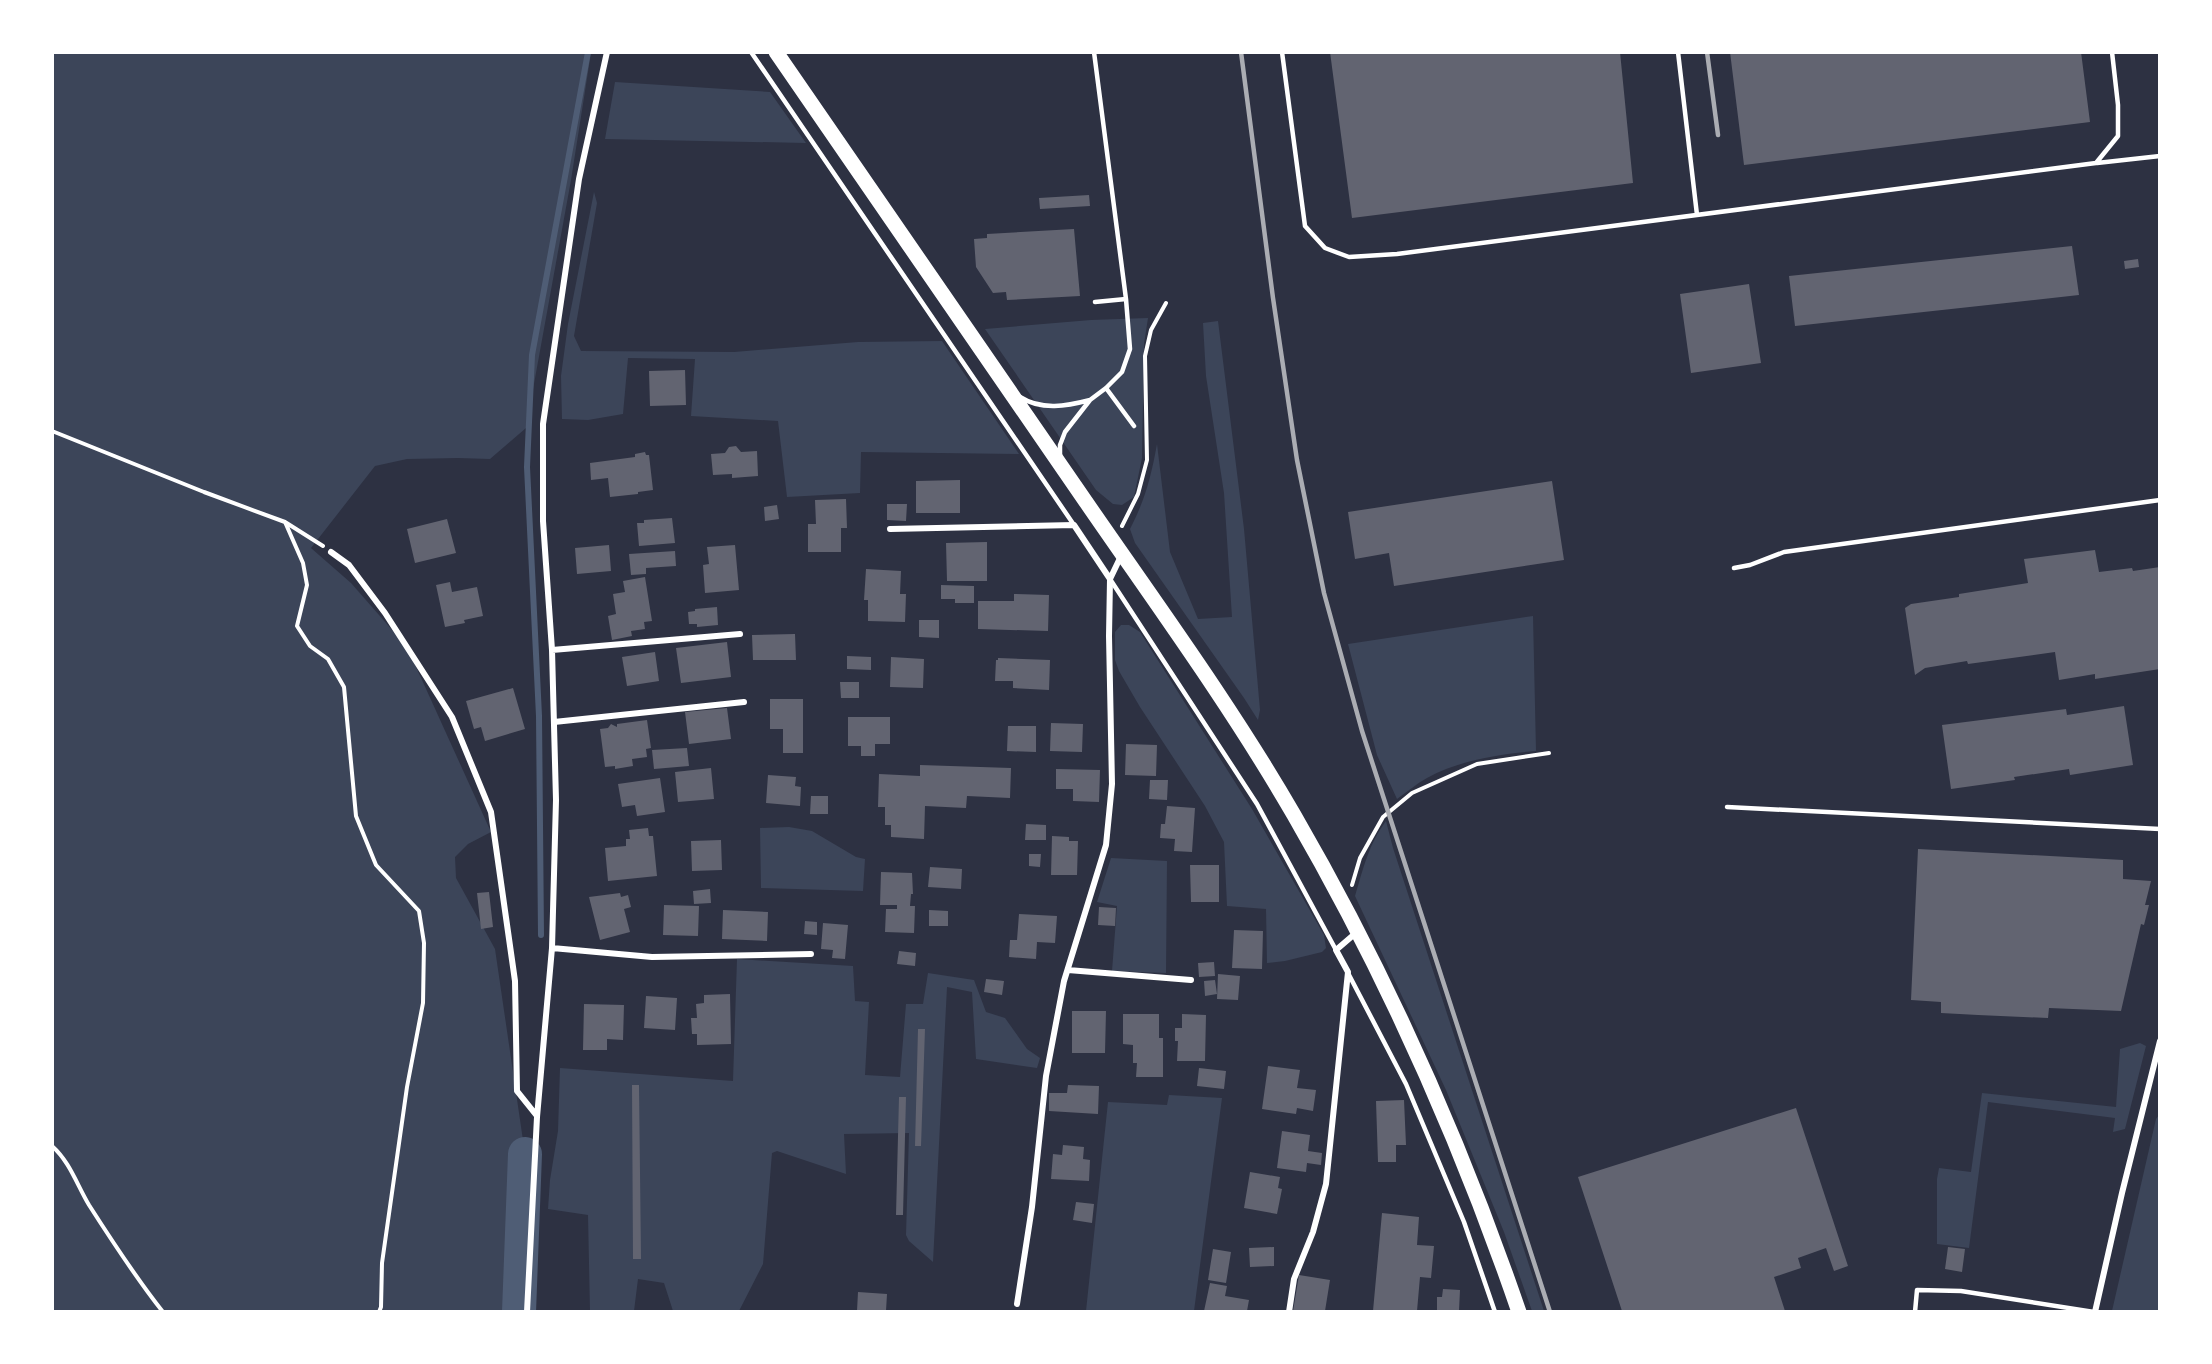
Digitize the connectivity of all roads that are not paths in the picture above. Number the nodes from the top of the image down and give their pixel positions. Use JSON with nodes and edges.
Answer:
{"nodes":[{"id":1,"x":607,"y":52,"type":"edge"},
{"id":2,"x":751,"y":52,"type":"edge"},
{"id":3,"x":776,"y":52,"type":"edge"},
{"id":4,"x":1094,"y":52,"type":"edge"},
{"id":5,"x":1282,"y":52,"type":"edge"},
{"id":6,"x":1678,"y":52,"type":"edge"},
{"id":7,"x":2112,"y":52,"type":"edge"},
{"id":8,"x":2160,"y":156,"type":"edge"},
{"id":9,"x":2096,"y":164,"type":"junction"},
{"id":10,"x":1697,"y":215,"type":"junction"},
{"id":11,"x":1126,"y":300,"type":"junction"},
{"id":12,"x":1095,"y":302,"type":"dead end"},
{"id":13,"x":1106,"y":388,"type":"junction"},
{"id":14,"x":1009,"y":390,"type":"junction"},
{"id":15,"x":1090,"y":400,"type":"junction"},
{"id":16,"x":1134,"y":426,"type":"dead end"},
{"id":17,"x":1061,"y":466,"type":"junction"},
{"id":18,"x":2160,"y":500,"type":"edge"},
{"id":19,"x":1074,"y":525,"type":"junction"},
{"id":20,"x":890,"y":530,"type":"dead end"},
{"id":21,"x":331,"y":552,"type":"road end"},
{"id":22,"x":1122,"y":553,"type":"junction"},
{"id":23,"x":1734,"y":568,"type":"dead end"},
{"id":24,"x":1110,"y":579,"type":"junction"},
{"id":25,"x":740,"y":634,"type":"dead end"},
{"id":26,"x":552,"y":650,"type":"junction"},
{"id":27,"x":744,"y":702,"type":"dead end"},
{"id":28,"x":554,"y":722,"type":"junction"},
{"id":29,"x":1727,"y":807,"type":"dead end"},
{"id":30,"x":2160,"y":829,"type":"edge"},
{"id":31,"x":1357,"y":932,"type":"junction"},
{"id":32,"x":552,"y":948,"type":"junction"},
{"id":33,"x":1336,"y":950,"type":"junction"},
{"id":34,"x":811,"y":954,"type":"dead end"},
{"id":35,"x":1068,"y":970,"type":"junction"},
{"id":36,"x":1348,"y":972,"type":"junction"},
{"id":37,"x":1191,"y":980,"type":"dead end"},
{"id":38,"x":2160,"y":1041,"type":"edge"},
{"id":39,"x":537,"y":1117,"type":"junction"},
{"id":40,"x":1017,"y":1305,"type":"dead end"},
{"id":41,"x":527,"y":1311,"type":"edge"},
{"id":42,"x":1289,"y":1311,"type":"edge"},
{"id":43,"x":1495,"y":1311,"type":"edge"},
{"id":44,"x":1519,"y":1311,"type":"edge"},
{"id":45,"x":1915,"y":1311,"type":"edge"},
{"id":46,"x":2094,"y":1311,"type":"edge"}],
"edges":[{"from":1,"to":26,"type":"street"},
{"from":2,"to":19,"type":"lane"},
{"from":3,"to":14,"type":"main road"},
{"from":4,"to":11,"type":"lane"},
{"from":5,"to":10,"type":"lane"},
{"from":6,"to":10,"type":"lane"},
{"from":7,"to":9,"type":"lane"},
{"from":8,"to":9,"type":"lane"},
{"from":9,"to":10,"type":"lane"},
{"from":11,"to":12,"type":"lane"},
{"from":11,"to":13,"type":"lane"},
{"from":13,"to":15,"type":"lane"},
{"from":13,"to":16,"type":"lane"},
{"from":14,"to":15,"type":"lane"},
{"from":14,"to":17,"type":"main road"},
{"from":15,"to":17,"type":"lane"},
{"from":17,"to":22,"type":"main road"},
{"from":18,"to":23,"type":"lane"},
{"from":19,"to":20,"type":"street"},
{"from":19,"to":24,"type":"street"},
{"from":21,"to":39,"type":"street"},
{"from":22,"to":24,"type":"street"},
{"from":22,"to":31,"type":"main road"},
{"from":24,"to":33,"type":"lane"},
{"from":24,"to":35,"type":"street"},
{"from":25,"to":26,"type":"street"},
{"from":26,"to":28,"type":"street"},
{"from":27,"to":28,"type":"street"},
{"from":28,"to":32,"type":"street"},
{"from":29,"to":30,"type":"lane"},
{"from":31,"to":33,"type":"street"},
{"from":31,"to":44,"type":"main road"},
{"from":32,"to":34,"type":"street"},
{"from":32,"to":39,"type":"street"},
{"from":33,"to":36,"type":"street"},
{"from":35,"to":37,"type":"street"},
{"from":35,"to":40,"type":"street"},
{"from":36,"to":42,"type":"street"},
{"from":36,"to":43,"type":"lane"},
{"from":38,"to":46,"type":"street"},
{"from":39,"to":41,"type":"street"},
{"from":45,"to":46,"type":"lane"}]}
